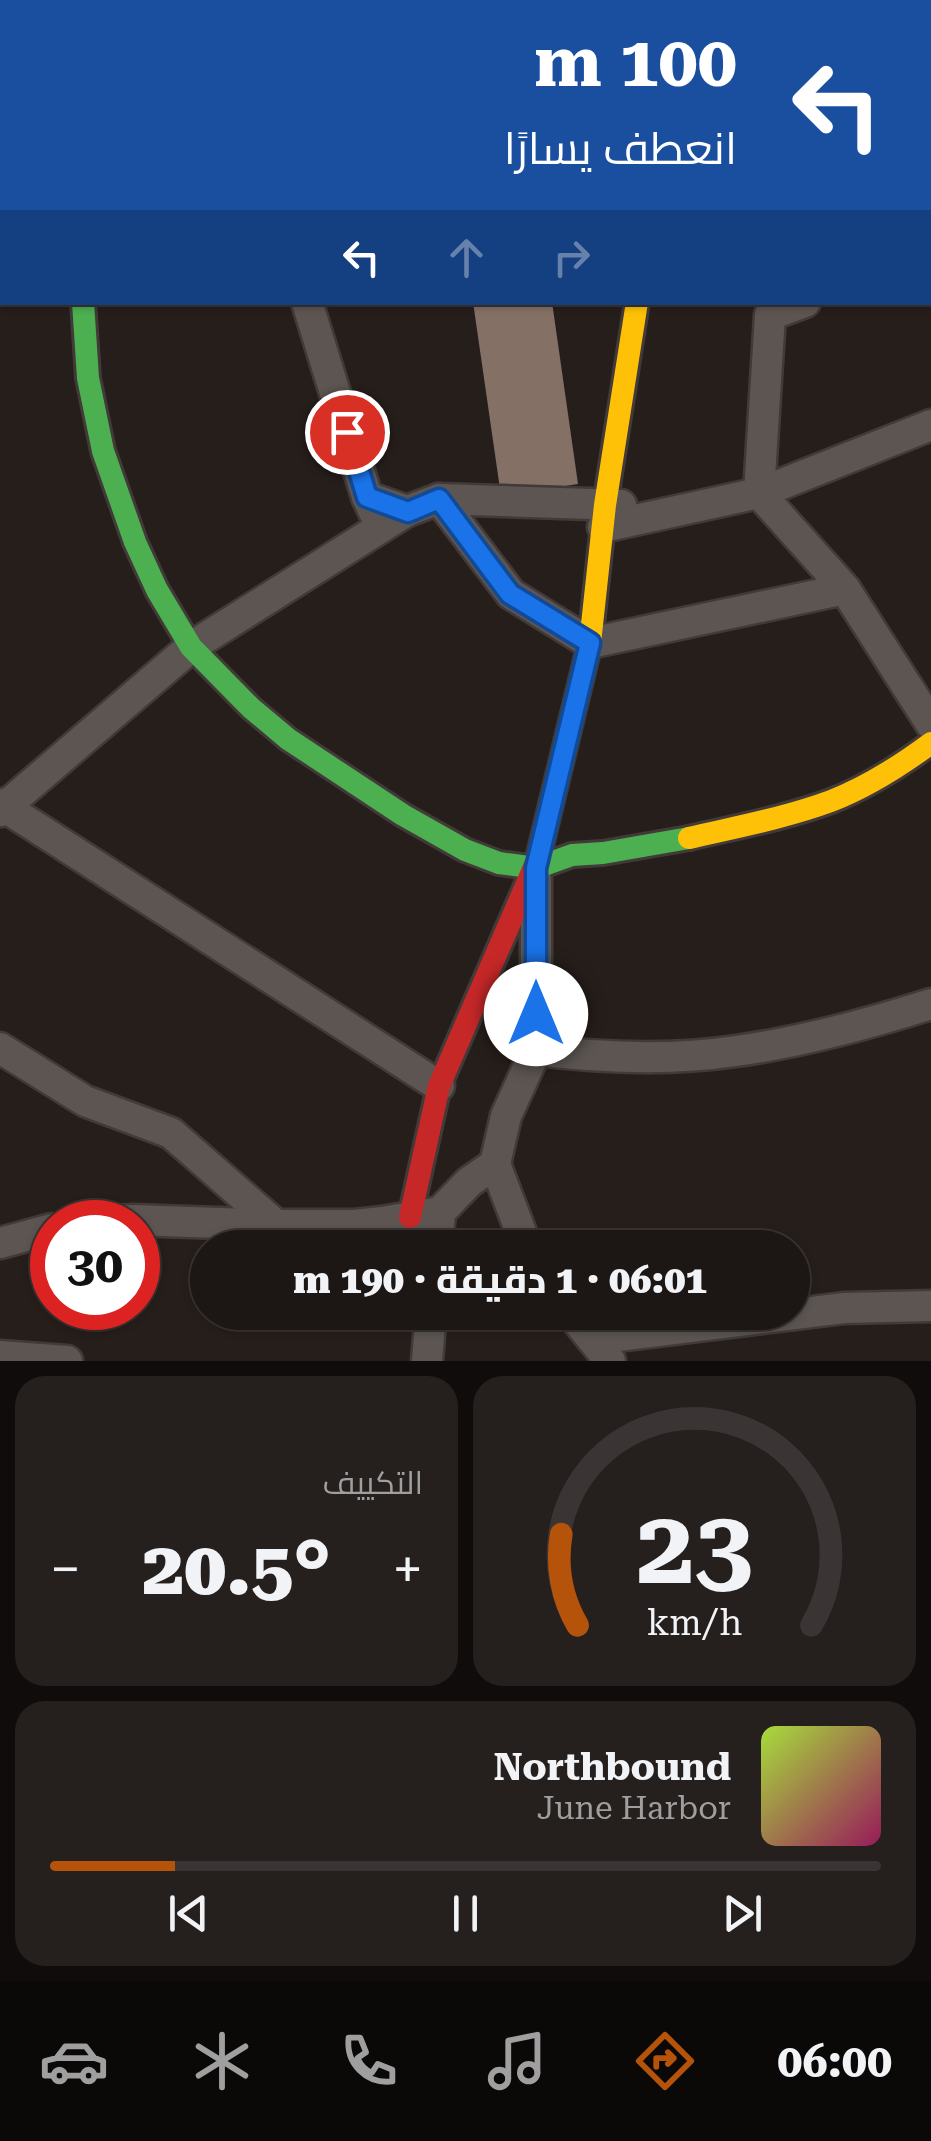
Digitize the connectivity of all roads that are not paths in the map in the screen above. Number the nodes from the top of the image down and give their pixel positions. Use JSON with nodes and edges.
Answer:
{"nodes":[{"id":1,"x":83,"y":305,"type":"edge"},
{"id":2,"x":308,"y":305,"type":"edge"},
{"id":3,"x":637,"y":305,"type":"edge"},
{"id":4,"x":798,"y":305,"type":"edge"},
{"id":5,"x":931,"y":425,"type":"edge"},
{"id":6,"x":759,"y":493,"type":"junction"},
{"id":7,"x":367,"y":497,"type":"junction"},
{"id":8,"x":439,"y":499,"type":"junction"},
{"id":9,"x":496,"y":501,"type":"junction"},
{"id":10,"x":408,"y":512,"type":"junction"},
{"id":11,"x":604,"y":516,"type":"junction"},
{"id":12,"x":381,"y":528,"type":"junction"},
{"id":13,"x":485,"y":560,"type":"junction"},
{"id":14,"x":845,"y":589,"type":"junction"},
{"id":15,"x":590,"y":643,"type":"junction"},
{"id":16,"x":191,"y":647,"type":"junction"},
{"id":17,"x":931,"y":724,"type":"edge"},
{"id":18,"x":931,"y":742,"type":"edge"},
{"id":19,"x":2,"y":808,"type":"edge"},
{"id":20,"x":536,"y":868,"type":"junction"},
{"id":21,"x":931,"y":1004,"type":"edge"},
{"id":22,"x":0,"y":1048,"type":"edge"},
{"id":23,"x":536,"y":1050,"type":"junction"},
{"id":24,"x":439,"y":1086,"type":"junction"},
{"id":25,"x":496,"y":1164,"type":"junction"},
{"id":26,"x":425,"y":1214,"type":"junction"},
{"id":27,"x":160,"y":1221,"type":"edge"},
{"id":28,"x":276,"y":1224,"type":"junction"},
{"id":29,"x":431,"y":1230,"type":"edge"},
{"id":30,"x":520,"y":1230,"type":"edge"},
{"id":31,"x":30,"y":1234,"type":"edge"},
{"id":32,"x":0,"y":1243,"type":"edge"},
{"id":33,"x":931,"y":1306,"type":"edge"},
{"id":34,"x":431,"y":1330,"type":"edge"},
{"id":35,"x":585,"y":1330,"type":"edge"},
{"id":36,"x":602,"y":1350,"type":"edge"},
{"id":37,"x":0,"y":1356,"type":"edge"},
{"id":38,"x":67,"y":1361,"type":"edge"},
{"id":39,"x":428,"y":1361,"type":"edge"}],
"edges":[{"from":1,"to":16,"type":"street"},
{"from":2,"to":7,"type":"street"},
{"from":3,"to":11,"type":"street"},
{"from":4,"to":6,"type":"street"},
{"from":5,"to":6,"type":"street"},
{"from":6,"to":11,"type":"street"},
{"from":6,"to":14,"type":"street"},
{"from":7,"to":10,"type":"street"},
{"from":7,"to":12,"type":"street"},
{"from":8,"to":9,"type":"street"},
{"from":8,"to":10,"type":"street"},
{"from":8,"to":13,"type":"street"},
{"from":9,"to":11,"type":"street"},
{"from":9,"to":13,"type":"street"},
{"from":10,"to":12,"type":"street"},
{"from":11,"to":15,"type":"street"},
{"from":12,"to":16,"type":"street"},
{"from":13,"to":15,"type":"street"},
{"from":14,"to":15,"type":"street"},
{"from":14,"to":17,"type":"street"},
{"from":15,"to":20,"type":"street"},
{"from":16,"to":19,"type":"street"},
{"from":16,"to":20,"type":"street"},
{"from":18,"to":20,"type":"street"},
{"from":19,"to":24,"type":"street"},
{"from":20,"to":23,"type":"street"},
{"from":20,"to":24,"type":"street"},
{"from":21,"to":23,"type":"street"},
{"from":22,"to":28,"type":"street"},
{"from":23,"to":25,"type":"street"},
{"from":24,"to":26,"type":"street"},
{"from":25,"to":26,"type":"street"},
{"from":25,"to":30,"type":"street"},
{"from":26,"to":28,"type":"street"},
{"from":26,"to":29,"type":"street"},
{"from":27,"to":28,"type":"street"},
{"from":31,"to":32,"type":"street"},
{"from":33,"to":36,"type":"street"},
{"from":34,"to":39,"type":"street"},
{"from":35,"to":36,"type":"street"},
{"from":37,"to":38,"type":"street"}]}
